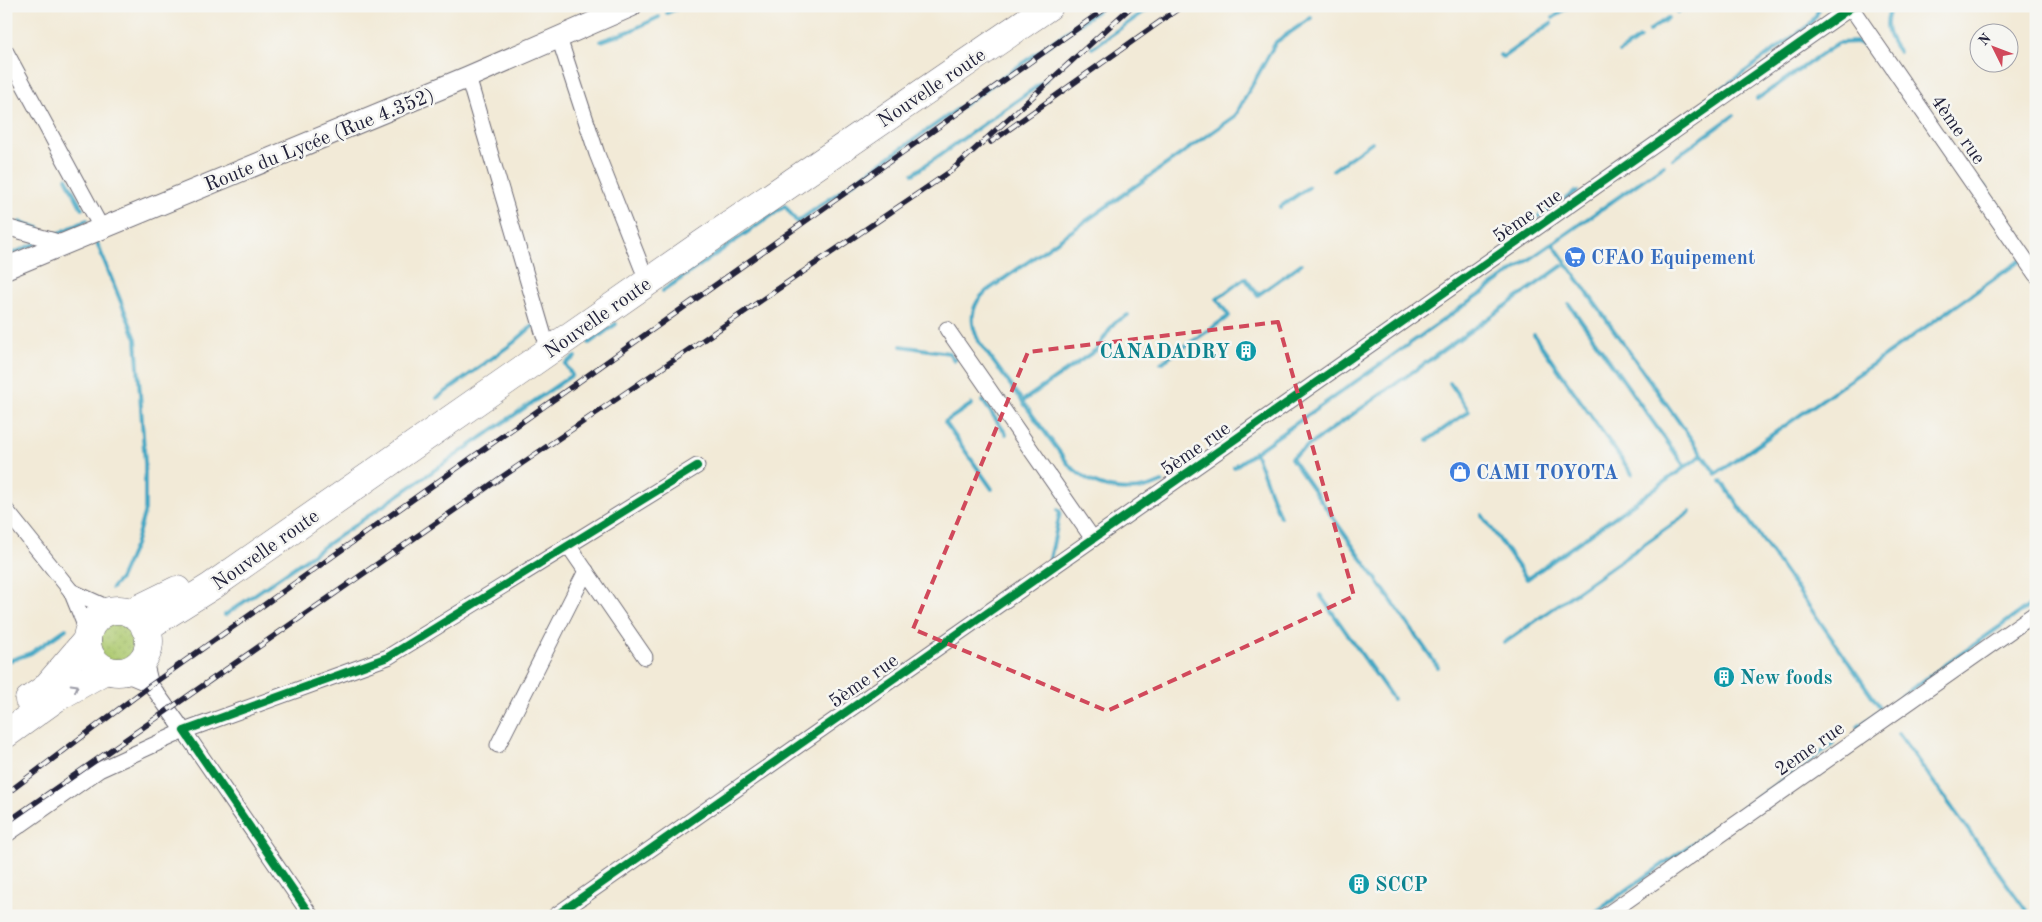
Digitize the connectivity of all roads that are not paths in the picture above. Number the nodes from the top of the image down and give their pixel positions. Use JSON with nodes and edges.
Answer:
{"nodes":[{"id":1,"x":631,"y":6,"type":"edge"},
{"id":2,"x":1022,"y":6,"type":"edge"},
{"id":3,"x":1049,"y":6,"type":"edge"},
{"id":4,"x":1852,"y":7,"type":"edge"},
{"id":5,"x":559,"y":38,"type":"junction"},
{"id":6,"x":6,"y":52,"type":"edge"},
{"id":7,"x":468,"y":77,"type":"junction"},
{"id":8,"x":6,"y":226,"type":"edge"},
{"id":9,"x":102,"y":228,"type":"junction"},
{"id":10,"x":691,"y":243,"type":"junction"},
{"id":11,"x":65,"y":244,"type":"junction"},
{"id":12,"x":6,"y":268,"type":"edge"},
{"id":13,"x":642,"y":268,"type":"junction"},
{"id":14,"x":2036,"y":275,"type":"edge"},
{"id":15,"x":947,"y":329,"type":"dead end"},
{"id":16,"x":544,"y":336,"type":"junction"},
{"id":17,"x":697,"y":466,"type":"dead end"},
{"id":18,"x":6,"y":510,"type":"edge"},
{"id":19,"x":1093,"y":539,"type":"junction"},
{"id":20,"x":568,"y":546,"type":"junction"},
{"id":21,"x":586,"y":571,"type":"junction"},
{"id":22,"x":71,"y":591,"type":"junction"},
{"id":23,"x":2036,"y":613,"type":"edge"},
{"id":24,"x":130,"y":617,"type":"junction"},
{"id":25,"x":87,"y":637,"type":"junction"},
{"id":26,"x":144,"y":657,"type":"junction"},
{"id":27,"x":645,"y":657,"type":"dead end"},
{"id":28,"x":113,"y":671,"type":"junction"},
{"id":29,"x":151,"y":685,"type":"junction"},
{"id":30,"x":6,"y":715,"type":"edge"},
{"id":31,"x":184,"y":730,"type":"junction"},
{"id":32,"x":6,"y":734,"type":"edge"},
{"id":33,"x":498,"y":745,"type":"dead end"},
{"id":34,"x":6,"y":835,"type":"edge"},
{"id":35,"x":311,"y":916,"type":"edge"},
{"id":36,"x":555,"y":916,"type":"edge"},
{"id":37,"x":1605,"y":916,"type":"edge"}],
"edges":[{"from":1,"to":5,"type":"main road","name":"Route du Lycée (Rue 4.352)"},
{"from":2,"to":10,"type":"highway","name":"Nouvelle route"},
{"from":3,"to":10,"type":"highway","name":"Nouvelle route"},
{"from":4,"to":14,"type":"street","name":"4ème rue"},
{"from":4,"to":19,"type":"street","name":"5ème rue"},
{"from":5,"to":7,"type":"main road","name":"Route du Lycée (Rue 4.352)"},
{"from":5,"to":13,"type":"street"},
{"from":6,"to":9,"type":"street"},
{"from":7,"to":9,"type":"main road","name":"Route du Lycée (Rue 4.352)"},
{"from":7,"to":16,"type":"street"},
{"from":8,"to":11,"type":"street"},
{"from":9,"to":11,"type":"main road","name":"Route du Lycée (Rue 4.352)"},
{"from":10,"to":13,"type":"highway","name":"Nouvelle route"},
{"from":10,"to":24,"type":"highway","name":"Nouvelle route"},
{"from":11,"to":12,"type":"main road","name":"Route du Lycée (Rue 4.352)"},
{"from":13,"to":16,"type":"highway","name":"Nouvelle route"},
{"from":15,"to":19,"type":"street"},
{"from":16,"to":24,"type":"highway","name":"Nouvelle route"},
{"from":17,"to":20,"type":"street"},
{"from":18,"to":22,"type":"street"},
{"from":19,"to":36,"type":"street","name":"5ème rue"},
{"from":20,"to":21,"type":"street"},
{"from":20,"to":31,"type":"street"},
{"from":21,"to":27,"type":"street"},
{"from":21,"to":33,"type":"street"},
{"from":22,"to":24,"type":"street"},
{"from":22,"to":25,"type":"street"},
{"from":23,"to":37,"type":"street","name":"2eme rue"},
{"from":24,"to":25,"type":"highway"},
{"from":24,"to":26,"type":"highway"},
{"from":25,"to":28,"type":"highway"},
{"from":25,"to":30,"type":"highway"},
{"from":26,"to":28,"type":"highway"},
{"from":26,"to":29,"type":"street"},
{"from":28,"to":29,"type":"street"},
{"from":32,"to":28,"type":"highway","one_way":true},
{"from":29,"to":31,"type":"street"},
{"from":31,"to":34,"type":"street"},
{"from":31,"to":35,"type":"street"}]}
